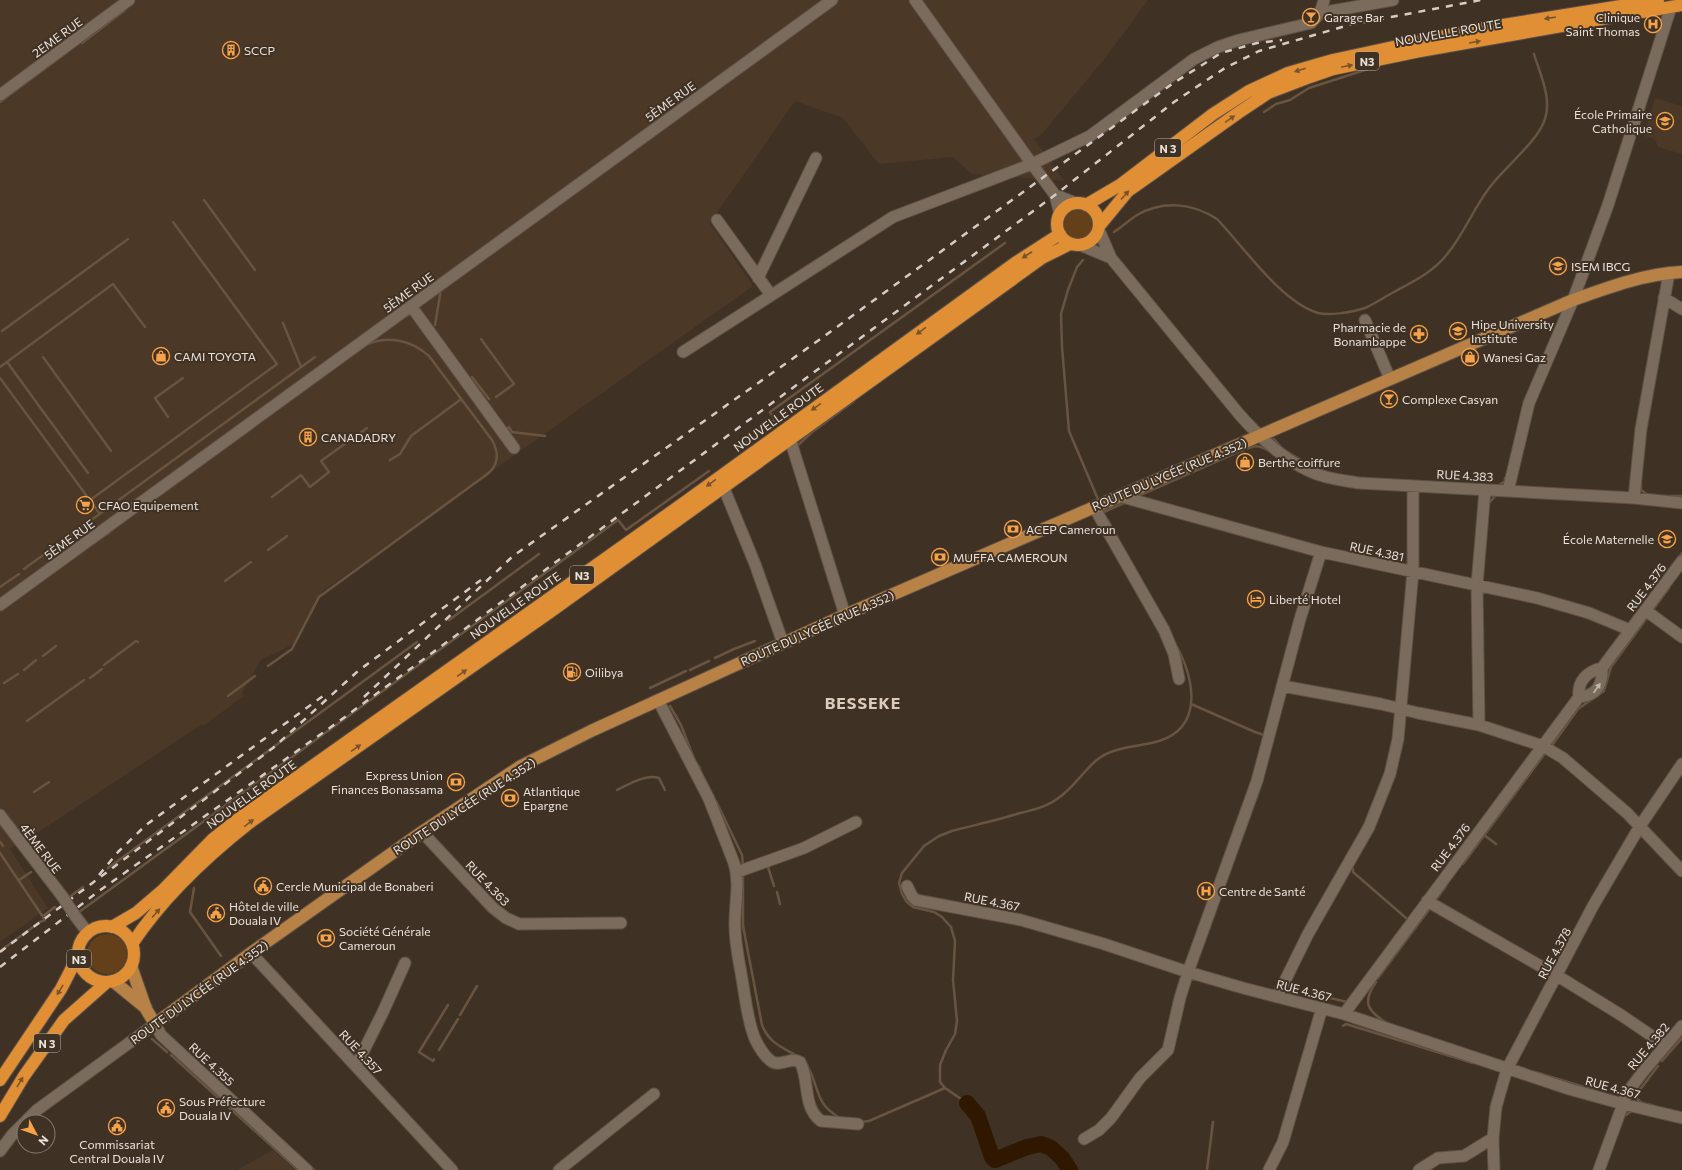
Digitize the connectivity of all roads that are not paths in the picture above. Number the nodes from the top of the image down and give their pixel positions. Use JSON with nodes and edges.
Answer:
{"nodes":[{"id":1,"x":130,"y":0,"type":"edge"},
{"id":2,"x":832,"y":0,"type":"edge"},
{"id":3,"x":915,"y":0,"type":"edge"},
{"id":4,"x":1324,"y":0,"type":"edge"},
{"id":5,"x":1393,"y":0,"type":"edge"},
{"id":6,"x":1658,"y":0,"type":"edge"},
{"id":7,"x":1677,"y":6,"type":"edge"},
{"id":8,"x":1618,"y":11,"type":"junction"},
{"id":9,"x":1320,"y":13,"type":"junction"},
{"id":10,"x":1419,"y":46,"type":"junction"},
{"id":11,"x":1249,"y":91,"type":"joint"},
{"id":12,"x":0,"y":94,"type":"edge"},
{"id":13,"x":816,"y":158,"type":"dead end"},
{"id":14,"x":1032,"y":164,"type":"junction"},
{"id":15,"x":1055,"y":195,"type":"junction"},
{"id":16,"x":1081,"y":204,"type":"junction"},
{"id":17,"x":1060,"y":214,"type":"junction"},
{"id":18,"x":717,"y":220,"type":"dead end"},
{"id":19,"x":1099,"y":227,"type":"junction"},
{"id":20,"x":1060,"y":234,"type":"junction"},
{"id":21,"x":1075,"y":244,"type":"junction"},
{"id":22,"x":1111,"y":258,"type":"junction"},
{"id":23,"x":1682,"y":272,"type":"edge"},
{"id":24,"x":1669,"y":273,"type":"junction"},
{"id":25,"x":758,"y":278,"type":"junction"},
{"id":26,"x":771,"y":295,"type":"junction"},
{"id":27,"x":1664,"y":298,"type":"junction"},
{"id":28,"x":1573,"y":300,"type":"junction"},
{"id":29,"x":411,"y":306,"type":"junction"},
{"id":30,"x":1682,"y":309,"type":"edge"},
{"id":31,"x":1366,"y":320,"type":"dead end"},
{"id":32,"x":683,"y":352,"type":"dead end"},
{"id":33,"x":1390,"y":379,"type":"junction"},
{"id":34,"x":1258,"y":436,"type":"junction"},
{"id":35,"x":790,"y":439,"type":"junction"},
{"id":36,"x":514,"y":448,"type":"dead end"},
{"id":37,"x":723,"y":486,"type":"junction"},
{"id":38,"x":1413,"y":486,"type":"junction"},
{"id":39,"x":1485,"y":490,"type":"junction"},
{"id":40,"x":1508,"y":490,"type":"junction"},
{"id":41,"x":1119,"y":496,"type":"junction"},
{"id":42,"x":1634,"y":498,"type":"junction"},
{"id":43,"x":1682,"y":502,"type":"edge"},
{"id":44,"x":690,"y":504,"type":"junction"},
{"id":45,"x":1094,"y":507,"type":"junction"},
{"id":46,"x":1321,"y":552,"type":"junction"},
{"id":47,"x":1682,"y":561,"type":"edge"},
{"id":48,"x":1413,"y":571,"type":"junction"},
{"id":49,"x":1477,"y":585,"type":"junction"},
{"id":50,"x":0,"y":605,"type":"edge"},
{"id":51,"x":1646,"y":610,"type":"junction"},
{"id":52,"x":845,"y":615,"type":"junction"},
{"id":53,"x":1630,"y":630,"type":"junction"},
{"id":54,"x":1682,"y":637,"type":"edge"},
{"id":55,"x":783,"y":643,"type":"junction"},
{"id":56,"x":1602,"y":668,"type":"junction"},
{"id":57,"x":1179,"y":679,"type":"dead end"},
{"id":58,"x":1282,"y":686,"type":"junction"},
{"id":59,"x":1579,"y":697,"type":"junction"},
{"id":60,"x":658,"y":700,"type":"junction"},
{"id":61,"x":1401,"y":709,"type":"junction"},
{"id":62,"x":1479,"y":725,"type":"junction"},
{"id":63,"x":1543,"y":746,"type":"junction"},
{"id":64,"x":1682,"y":764,"type":"edge"},
{"id":65,"x":0,"y":814,"type":"edge"},
{"id":66,"x":856,"y":822,"type":"dead end"},
{"id":67,"x":1640,"y":826,"type":"junction"},
{"id":68,"x":422,"y":832,"type":"junction"},
{"id":69,"x":1682,"y":871,"type":"edge"},
{"id":70,"x":737,"y":872,"type":"junction"},
{"id":71,"x":907,"y":886,"type":"dead end"},
{"id":72,"x":1427,"y":901,"type":"junction"},
{"id":73,"x":621,"y":923,"type":"dead end"},
{"id":74,"x":112,"y":927,"type":"junction"},
{"id":75,"x":88,"y":933,"type":"junction"},
{"id":76,"x":132,"y":944,"type":"junction"},
{"id":77,"x":251,"y":953,"type":"junction"},
{"id":78,"x":78,"y":956,"type":"junction"},
{"id":79,"x":405,"y":963,"type":"dead end"},
{"id":80,"x":131,"y":966,"type":"junction"},
{"id":81,"x":1188,"y":972,"type":"junction"},
{"id":82,"x":1556,"y":975,"type":"junction"},
{"id":83,"x":110,"y":982,"type":"junction"},
{"id":84,"x":1277,"y":997,"type":"junction"},
{"id":85,"x":1322,"y":1008,"type":"junction"},
{"id":86,"x":146,"y":1009,"type":"junction"},
{"id":87,"x":1344,"y":1014,"type":"junction"},
{"id":88,"x":155,"y":1024,"type":"junction"},
{"id":89,"x":1682,"y":1026,"type":"edge"},
{"id":90,"x":1665,"y":1045,"type":"junction"},
{"id":91,"x":356,"y":1066,"type":"junction"},
{"id":92,"x":1508,"y":1069,"type":"junction"},
{"id":93,"x":0,"y":1080,"type":"edge"},
{"id":94,"x":654,"y":1094,"type":"dead end"},
{"id":95,"x":1623,"y":1104,"type":"junction"},
{"id":96,"x":33,"y":1114,"type":"edge"},
{"id":97,"x":0,"y":1116,"type":"edge"},
{"id":98,"x":1682,"y":1118,"type":"edge"},
{"id":99,"x":858,"y":1124,"type":"dead end"},
{"id":100,"x":16,"y":1130,"type":"edge"},
{"id":101,"x":1493,"y":1138,"type":"junction"},
{"id":102,"x":1084,"y":1140,"type":"dead end"},
{"id":103,"x":0,"y":1151,"type":"edge"},
{"id":104,"x":307,"y":1170,"type":"edge"},
{"id":105,"x":452,"y":1170,"type":"edge"},
{"id":106,"x":559,"y":1170,"type":"edge"},
{"id":107,"x":1269,"y":1170,"type":"edge"},
{"id":108,"x":1419,"y":1170,"type":"edge"},
{"id":109,"x":1494,"y":1170,"type":"edge"},
{"id":110,"x":1599,"y":1170,"type":"edge"}],
"edges":[{"from":1,"to":12,"type":"street","name":"2EME RUE"},
{"from":2,"to":29,"type":"street","name":"5ÈME RUE"},
{"from":3,"to":14,"type":"street"},
{"from":4,"to":9,"type":"street"},
{"from":5,"to":9,"type":"street"},
{"from":6,"to":8,"type":"highway","name":"NOUVELLE ROUTE","number":"N3"},
{"from":7,"to":8,"type":"highway","name":"NOUVELLE ROUTE","number":"N3"},
{"from":7,"to":28,"type":"street"},
{"from":8,"to":10,"type":"highway","name":"NOUVELLE ROUTE","number":"N3"},
{"from":9,"to":14,"type":"street"},
{"from":10,"to":11,"type":"highway","name":"NOUVELLE ROUTE","number":"N3","one_way":true},
{"from":19,"to":10,"type":"highway","name":"NOUVELLE ROUTE","number":"N3","one_way":true},
{"from":11,"to":16,"type":"highway","name":"NOUVELLE ROUTE","number":"N 3"},
{"from":13,"to":25,"type":"street"},
{"from":14,"to":15,"type":"street"},
{"from":14,"to":26,"type":"street"},
{"from":15,"to":16,"type":"street"},
{"from":15,"to":17,"type":"street"},
{"from":16,"to":17,"type":"highway"},
{"from":16,"to":19,"type":"highway"},
{"from":17,"to":20,"type":"highway"},
{"from":18,"to":25,"type":"street"},
{"from":19,"to":21,"type":"highway"},
{"from":19,"to":22,"type":"street"},
{"from":20,"to":21,"type":"highway"},
{"from":20,"to":44,"type":"highway","name":"NOUVELLE ROUTE","number":"N3","one_way":true},
{"from":21,"to":22,"type":"street"},
{"from":21,"to":35,"type":"highway","name":"NOUVELLE ROUTE"},
{"from":22,"to":34,"type":"street","name":"RUE 4.383"},
{"from":23,"to":24,"type":"main road","name":"ROUTE DU LYCÉE (RUE 4.352)"},
{"from":24,"to":27,"type":"street"},
{"from":24,"to":28,"type":"main road","name":"ROUTE DU LYCÉE (RUE 4.352)"},
{"from":25,"to":26,"type":"street"},
{"from":26,"to":32,"type":"street"},
{"from":27,"to":30,"type":"street"},
{"from":27,"to":42,"type":"street"},
{"from":28,"to":33,"type":"main road","name":"ROUTE DU LYCÉE (RUE 4.352)"},
{"from":28,"to":40,"type":"street"},
{"from":29,"to":36,"type":"street"},
{"from":29,"to":50,"type":"street","name":"5ÈME RUE"},
{"from":31,"to":33,"type":"street"},
{"from":33,"to":34,"type":"main road","name":"ROUTE DU LYCÉE (RUE 4.352)"},
{"from":34,"to":38,"type":"street","name":"RUE 4.383"},
{"from":34,"to":41,"type":"main road","name":"ROUTE DU LYCÉE (RUE 4.352)"},
{"from":35,"to":37,"type":"highway","name":"NOUVELLE ROUTE"},
{"from":35,"to":52,"type":"street"},
{"from":37,"to":44,"type":"highway","name":"NOUVELLE ROUTE"},
{"from":37,"to":55,"type":"street"},
{"from":38,"to":39,"type":"street","name":"RUE 4.383"},
{"from":38,"to":48,"type":"street"},
{"from":39,"to":40,"type":"street","name":"RUE 4.383"},
{"from":39,"to":49,"type":"street"},
{"from":40,"to":42,"type":"street","name":"RUE 4.383"},
{"from":41,"to":45,"type":"main road","name":"ROUTE DU LYCÉE (RUE 4.352)"},
{"from":41,"to":46,"type":"street","name":"RUE 4.381"},
{"from":42,"to":43,"type":"street","name":"RUE 4.383"},
{"from":44,"to":74,"type":"highway","name":"NOUVELLE ROUTE","number":"N3"},
{"from":76,"to":44,"type":"highway","name":"NOUVELLE ROUTE","one_way":true},
{"from":45,"to":52,"type":"main road","name":"ROUTE DU LYCÉE (RUE 4.352)"},
{"from":45,"to":57,"type":"street"},
{"from":46,"to":48,"type":"street","name":"RUE 4.381"},
{"from":46,"to":58,"type":"street"},
{"from":47,"to":51,"type":"street","name":"RUE 4.376"},
{"from":48,"to":49,"type":"street","name":"RUE 4.381"},
{"from":48,"to":61,"type":"street"},
{"from":49,"to":53,"type":"street","name":"RUE 4.381"},
{"from":49,"to":62,"type":"street"},
{"from":51,"to":53,"type":"street","name":"RUE 4.376"},
{"from":51,"to":54,"type":"street"},
{"from":52,"to":55,"type":"main road","name":"ROUTE DU LYCÉE (RUE 4.352)"},
{"from":53,"to":56,"type":"street","name":"RUE 4.376"},
{"from":55,"to":60,"type":"main road","name":"ROUTE DU LYCÉE (RUE 4.352)"},
{"from":56,"to":59,"type":"street"},
{"from":59,"to":56,"type":"street","one_way":true},
{"from":58,"to":61,"type":"street"},
{"from":58,"to":81,"type":"street"},
{"from":59,"to":63,"type":"street","name":"RUE 4.376"},
{"from":60,"to":68,"type":"main road","name":"ROUTE DU LYCÉE (RUE 4.352)"},
{"from":60,"to":70,"type":"street"},
{"from":61,"to":62,"type":"street"},
{"from":61,"to":84,"type":"street"},
{"from":62,"to":63,"type":"street"},
{"from":63,"to":67,"type":"street"},
{"from":63,"to":72,"type":"street","name":"RUE 4.376"},
{"from":64,"to":67,"type":"street","name":"RUE 4.378"},
{"from":65,"to":75,"type":"street","name":"4ÈME RUE","bridge":true},
{"from":66,"to":70,"type":"street"},
{"from":67,"to":69,"type":"street"},
{"from":67,"to":82,"type":"street","name":"RUE 4.378"},
{"from":68,"to":73,"type":"street","name":"RUE 4.363"},
{"from":68,"to":77,"type":"main road","name":"ROUTE DU LYCÉE (RUE 4.352)"},
{"from":70,"to":99,"type":"street"},
{"from":71,"to":81,"type":"street","name":"RUE 4.367"},
{"from":72,"to":82,"type":"street"},
{"from":72,"to":87,"type":"street","name":"RUE 4.376"},
{"from":74,"to":75,"type":"highway","number":"N3"},
{"from":74,"to":76,"type":"highway"},
{"from":75,"to":78,"type":"highway","number":"N3"},
{"from":76,"to":80,"type":"highway"},
{"from":77,"to":88,"type":"main road","name":"ROUTE DU LYCÉE (RUE 4.352)"},
{"from":77,"to":91,"type":"street","name":"RUE 4.357"},
{"from":78,"to":83,"type":"highway","number":"N3"},
{"from":78,"to":93,"type":"highway","number":"N3","one_way":true},
{"from":79,"to":91,"type":"street"},
{"from":80,"to":83,"type":"highway"},
{"from":80,"to":86,"type":"main road"},
{"from":81,"to":84,"type":"street","name":"RUE 4.367"},
{"from":81,"to":102,"type":"street"},
{"from":82,"to":90,"type":"street"},
{"from":82,"to":92,"type":"street","name":"RUE 4.378"},
{"from":83,"to":86,"type":"main road"},
{"from":97,"to":83,"type":"highway","number":"N 3","one_way":true},
{"from":84,"to":85,"type":"street","name":"RUE 4.367"},
{"from":85,"to":87,"type":"street","name":"RUE 4.367"},
{"from":85,"to":107,"type":"street"},
{"from":86,"to":88,"type":"main road"},
{"from":87,"to":92,"type":"street","name":"RUE 4.367"},
{"from":88,"to":96,"type":"street","name":"ROUTE DU LYCÉE (RUE 4.352)"},
{"from":88,"to":104,"type":"street","name":"RUE 4.355"},
{"from":89,"to":90,"type":"street","name":"RUE 4.382"},
{"from":90,"to":95,"type":"street","name":"RUE 4.382"},
{"from":91,"to":105,"type":"street","name":"RUE 4.357"},
{"from":92,"to":95,"type":"street","name":"RUE 4.367"},
{"from":92,"to":101,"type":"street","name":"RUE 4.378"},
{"from":94,"to":106,"type":"street"},
{"from":95,"to":98,"type":"street","name":"RUE 4.367"},
{"from":95,"to":110,"type":"street","name":"RUE 4.382"},
{"from":100,"to":103,"type":"street","name":"ROUTE DU LYCÉE (RUE 4.352)"},
{"from":101,"to":108,"type":"street"},
{"from":101,"to":109,"type":"street","name":"RUE 4.378"}]}
